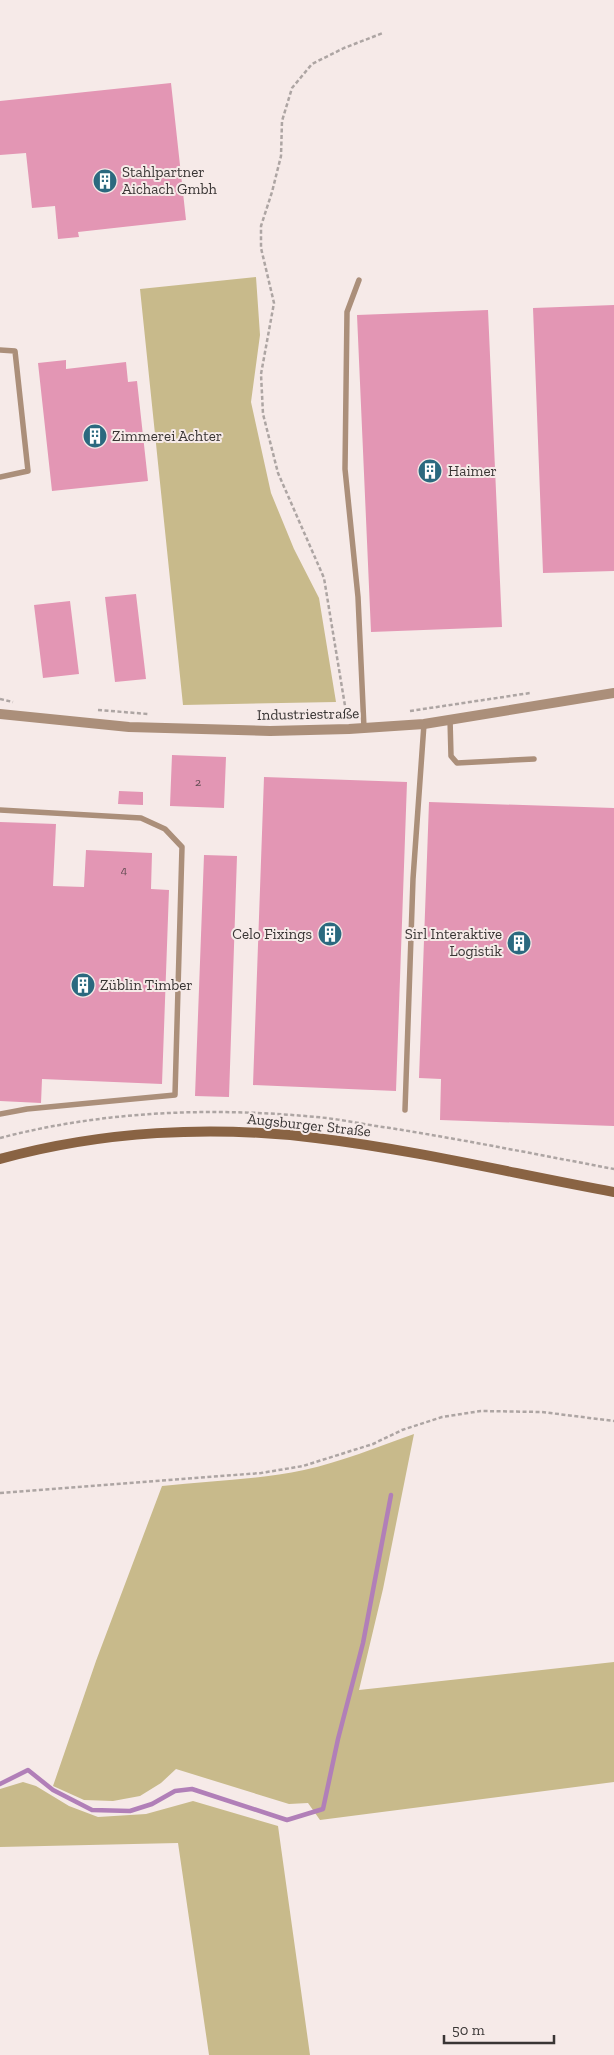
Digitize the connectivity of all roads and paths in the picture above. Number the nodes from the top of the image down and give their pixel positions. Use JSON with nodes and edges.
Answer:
{"nodes":[{"id":1,"x":383,"y":33,"type":"dead end"},
{"id":2,"x":359,"y":280,"type":"dead end"},
{"id":3,"x":0,"y":350,"type":"edge"},
{"id":4,"x":0,"y":478,"type":"edge"},
{"id":5,"x":530,"y":693,"type":"dead end"},
{"id":6,"x":614,"y":693,"type":"edge"},
{"id":7,"x":0,"y":699,"type":"edge"},
{"id":8,"x":18,"y":703,"type":"dead end"},
{"id":9,"x":96,"y":710,"type":"dead end"},
{"id":10,"x":403,"y":712,"type":"dead end"},
{"id":11,"x":0,"y":714,"type":"edge"},
{"id":12,"x":156,"y":714,"type":"dead end"},
{"id":13,"x":338,"y":719,"type":"dead end"},
{"id":14,"x":450,"y":720,"type":"junction"},
{"id":15,"x":349,"y":724,"type":"junction"},
{"id":16,"x":424,"y":724,"type":"junction"},
{"id":17,"x":364,"y":728,"type":"junction"},
{"id":18,"x":534,"y":759,"type":"dead end"},
{"id":19,"x":0,"y":810,"type":"edge"},
{"id":20,"x":405,"y":1110,"type":"dead end"},
{"id":21,"x":0,"y":1114,"type":"edge"},
{"id":22,"x":0,"y":1159,"type":"edge"},
{"id":23,"x":614,"y":1192,"type":"edge"},
{"id":24,"x":614,"y":1421,"type":"edge"},
{"id":25,"x":0,"y":1493,"type":"edge"}],
"edges":[{"from":1,"to":15,"type":"path"},
{"from":2,"to":17,"type":"lane"},
{"from":3,"to":4,"type":"lane"},
{"from":5,"to":10,"type":"path"},
{"from":6,"to":14,"type":"street","name":"Industriestraße"},
{"from":7,"to":8,"type":"path"},
{"from":9,"to":12,"type":"path"},
{"from":11,"to":15,"type":"street","name":"Industriestraße"},
{"from":13,"to":15,"type":"path"},
{"from":14,"to":16,"type":"street","name":"Industriestraße"},
{"from":14,"to":18,"type":"lane"},
{"from":15,"to":17,"type":"street","name":"Industriestraße"},
{"from":16,"to":17,"type":"street","name":"Industriestraße"},
{"from":16,"to":20,"type":"lane"},
{"from":19,"to":21,"type":"lane"},
{"from":22,"to":23,"type":"main road","name":"Augsburger Straße"},
{"from":24,"to":25,"type":"path"}]}
